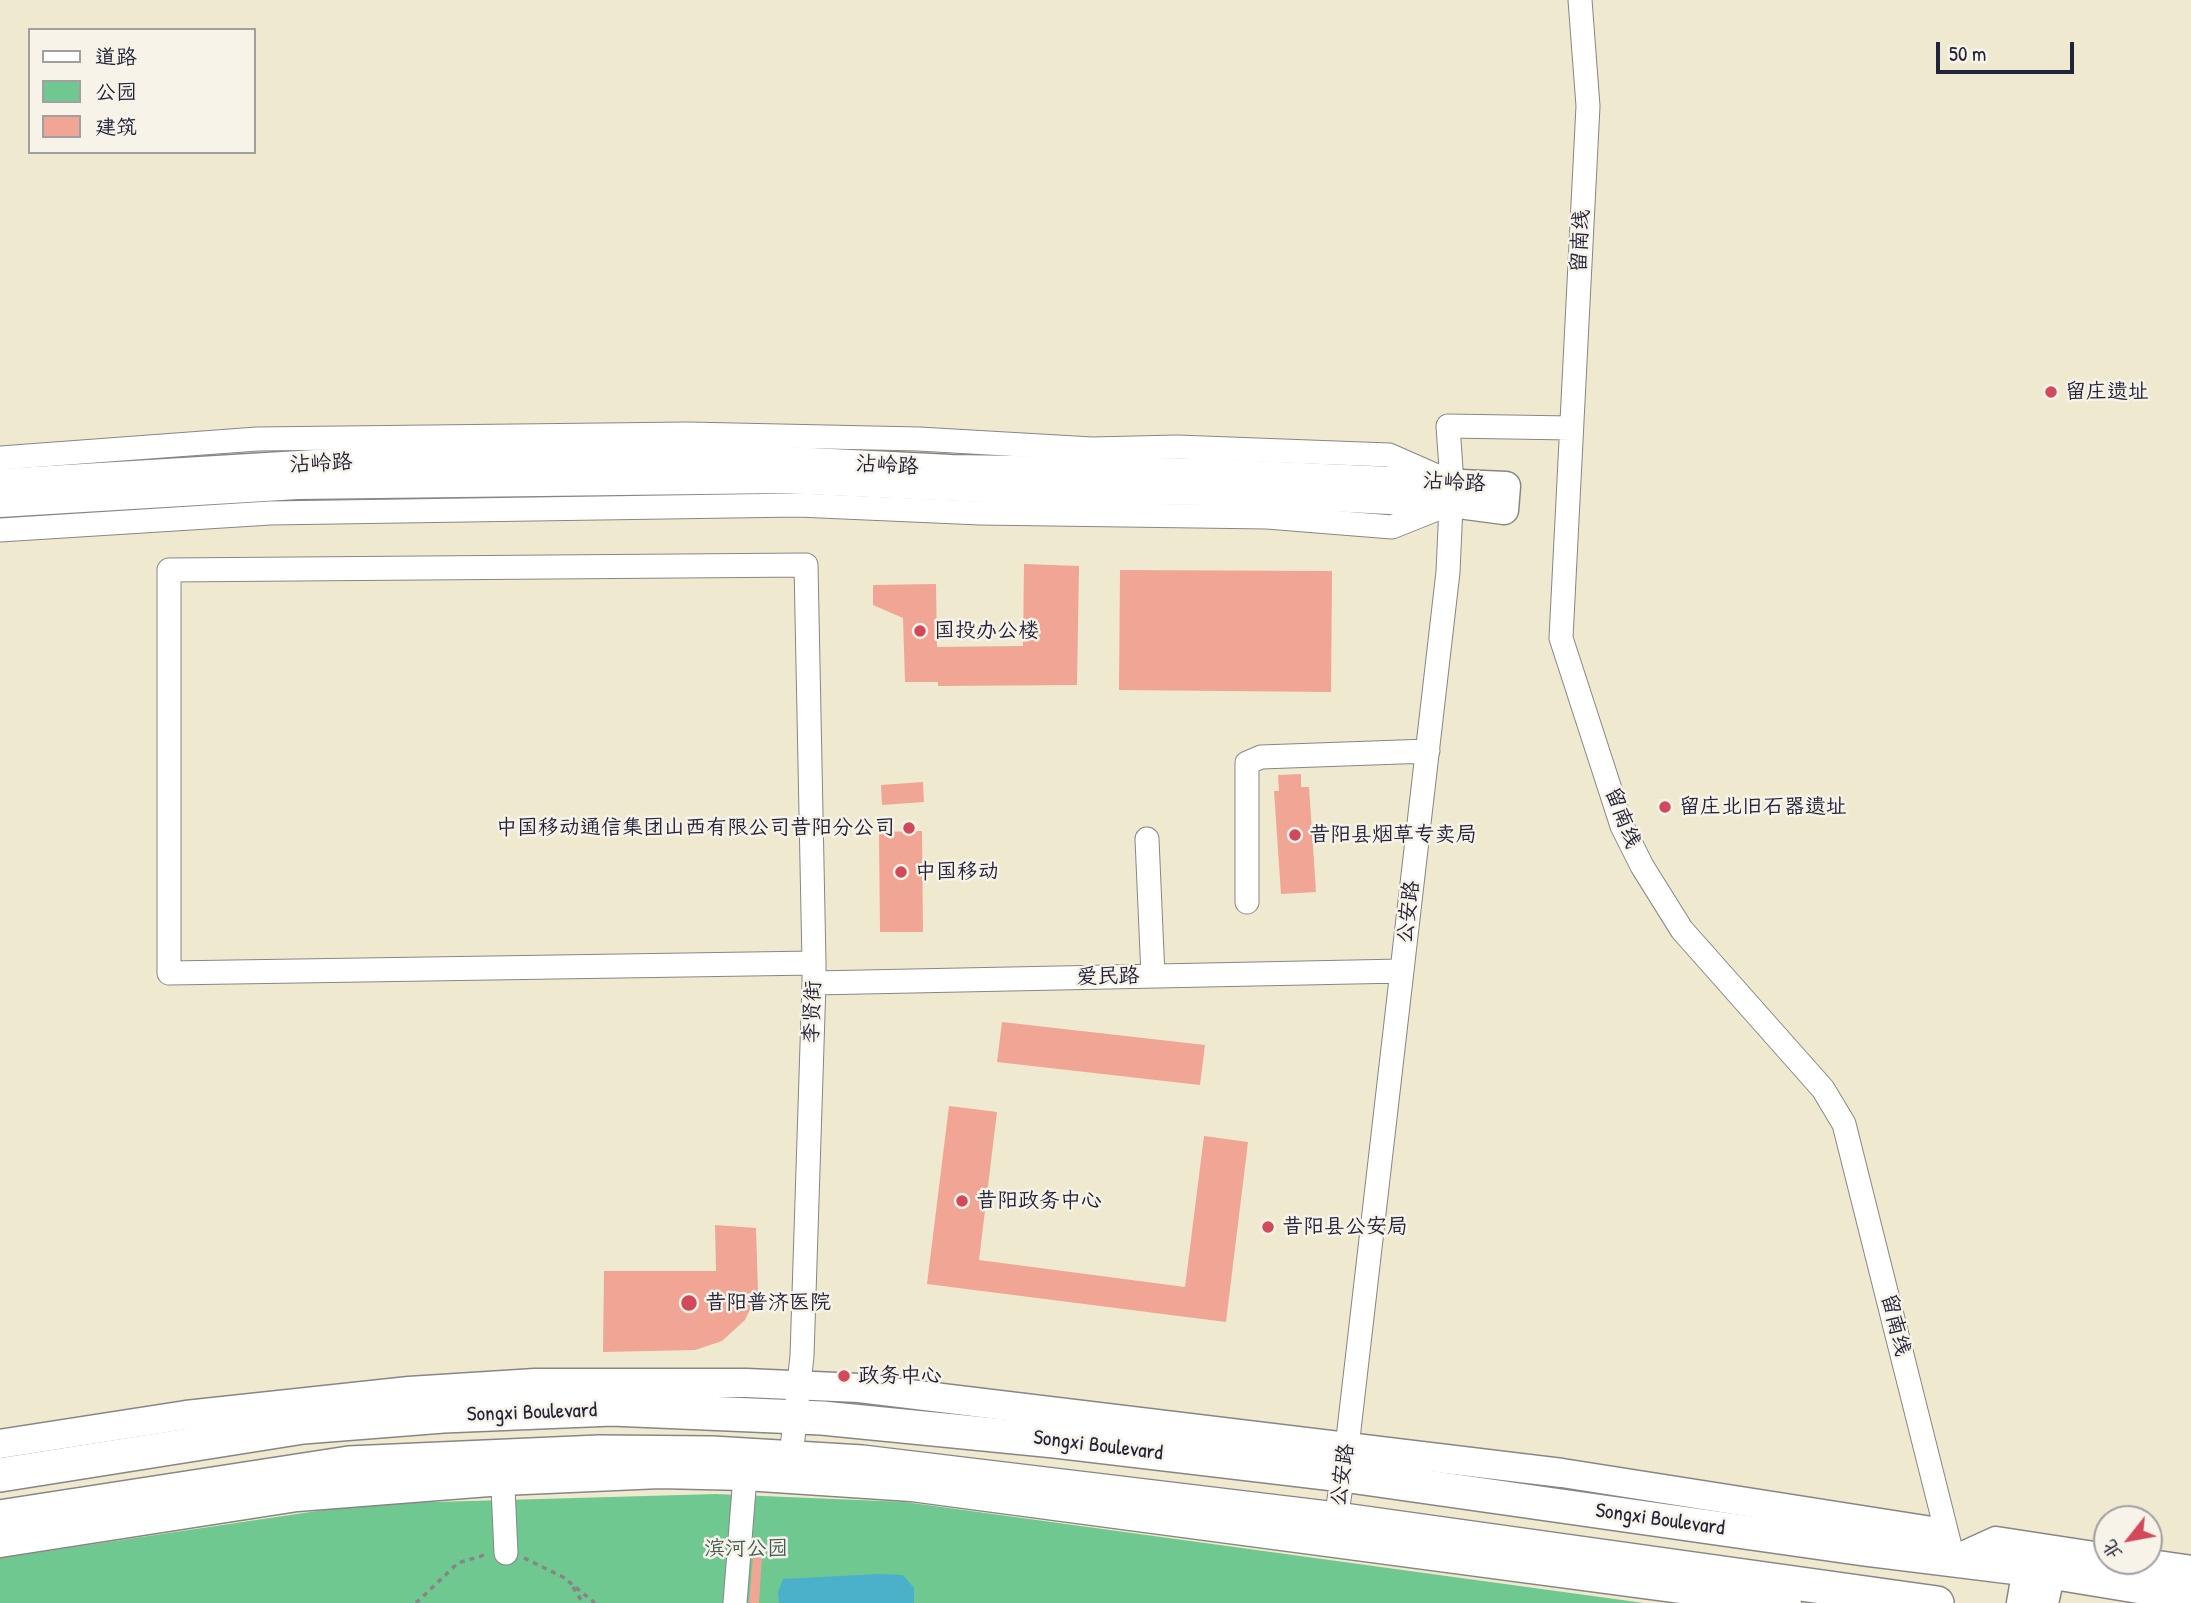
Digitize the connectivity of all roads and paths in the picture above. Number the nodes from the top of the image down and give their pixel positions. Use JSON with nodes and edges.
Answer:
{"nodes":[{"id":1,"x":1580,"y":0,"type":"edge"},
{"id":2,"x":1571,"y":428,"type":"junction"},
{"id":3,"x":0,"y":458,"type":"edge"},
{"id":4,"x":0,"y":483,"type":"edge"},
{"id":5,"x":1452,"y":493,"type":"junction"},
{"id":6,"x":0,"y":503,"type":"edge"},
{"id":7,"x":0,"y":530,"type":"edge"},
{"id":8,"x":1428,"y":751,"type":"junction"},
{"id":9,"x":1147,"y":839,"type":"dead end"},
{"id":10,"x":1247,"y":902,"type":"dead end"},
{"id":11,"x":1402,"y":971,"type":"junction"},
{"id":12,"x":169,"y":973,"type":"joint"},
{"id":13,"x":814,"y":973,"type":"junction"},
{"id":14,"x":1153,"y":976,"type":"junction"},
{"id":15,"x":796,"y":1401,"type":"junction"},
{"id":16,"x":0,"y":1444,"type":"edge"},
{"id":17,"x":790,"y":1457,"type":"junction"},
{"id":18,"x":1345,"y":1461,"type":"junction"},
{"id":19,"x":502,"y":1468,"type":"junction"},
{"id":20,"x":0,"y":1475,"type":"edge"},
{"id":21,"x":745,"y":1476,"type":"junction"},
{"id":22,"x":0,"y":1517,"type":"edge"},
{"id":23,"x":1336,"y":1519,"type":"junction"},
{"id":24,"x":0,"y":1544,"type":"edge"},
{"id":25,"x":506,"y":1553,"type":"dead end"},
{"id":26,"x":2093,"y":1556,"type":"edge"},
{"id":27,"x":1954,"y":1560,"type":"junction"},
{"id":28,"x":2163,"y":1566,"type":"edge"},
{"id":29,"x":2191,"y":1570,"type":"edge"},
{"id":30,"x":564,"y":1577,"type":"dead end"},
{"id":31,"x":2041,"y":1581,"type":"edge"},
{"id":32,"x":2191,"y":1595,"type":"edge"},
{"id":33,"x":583,"y":1603,"type":"edge"},
{"id":34,"x":735,"y":1603,"type":"edge"},
{"id":35,"x":1787,"y":1603,"type":"edge"},
{"id":36,"x":1937,"y":1603,"type":"edge"},
{"id":37,"x":2021,"y":1603,"type":"edge"}],
"edges":[{"from":1,"to":2,"type":"street","name":"留南线"},
{"from":2,"to":5,"type":"street","name":"公安路"},
{"from":2,"to":27,"type":"street","name":"留南线"},
{"from":3,"to":5,"type":"street"},
{"from":4,"to":5,"type":"main road","name":"沾岭路"},
{"from":5,"to":6,"type":"main road","name":"沾岭路"},
{"from":5,"to":7,"type":"street"},
{"from":5,"to":8,"type":"street","name":"公安路"},
{"from":8,"to":10,"type":"street"},
{"from":8,"to":11,"type":"street","name":"公安路"},
{"from":9,"to":14,"type":"street"},
{"from":11,"to":14,"type":"street","name":"爱民路"},
{"from":11,"to":18,"type":"street","name":"公安路"},
{"from":12,"to":13,"type":"street","name":"爱民路"},
{"from":12,"to":13,"type":"street","name":"李贤街"},
{"from":13,"to":14,"type":"street","name":"爱民路"},
{"from":13,"to":15,"type":"street","name":"李贤街"},
{"from":15,"to":16,"type":"main road"},
{"from":15,"to":17,"type":"street","name":"李贤街"},
{"from":15,"to":18,"type":"highway","name":"Songxi Boulevard"},
{"from":15,"to":20,"type":"highway","name":"Songxi Boulevard"},
{"from":17,"to":19,"type":"highway","name":"Songxi Boulevard"},
{"from":17,"to":23,"type":"highway","name":"Songxi Boulevard"},
{"from":18,"to":23,"type":"street","name":"公安路"},
{"from":18,"to":27,"type":"highway","name":"Songxi Boulevard"},
{"from":19,"to":21,"type":"main road"},
{"from":19,"to":22,"type":"highway","name":"Songxi Boulevard"},
{"from":19,"to":24,"type":"main road"},
{"from":19,"to":25,"type":"street"},
{"from":21,"to":34,"type":"street"},
{"from":21,"to":35,"type":"main road"},
{"from":23,"to":36,"type":"highway","name":"Songxi Boulevard"},
{"from":26,"to":27,"type":"main road"},
{"from":27,"to":31,"type":"highway","name":"Songxi Boulevard"},
{"from":28,"to":29,"type":"main road"},
{"from":30,"to":33,"type":"path"},
{"from":31,"to":32,"type":"highway","name":"Songxi Boulevard"},
{"from":31,"to":37,"type":"main road"}]}
